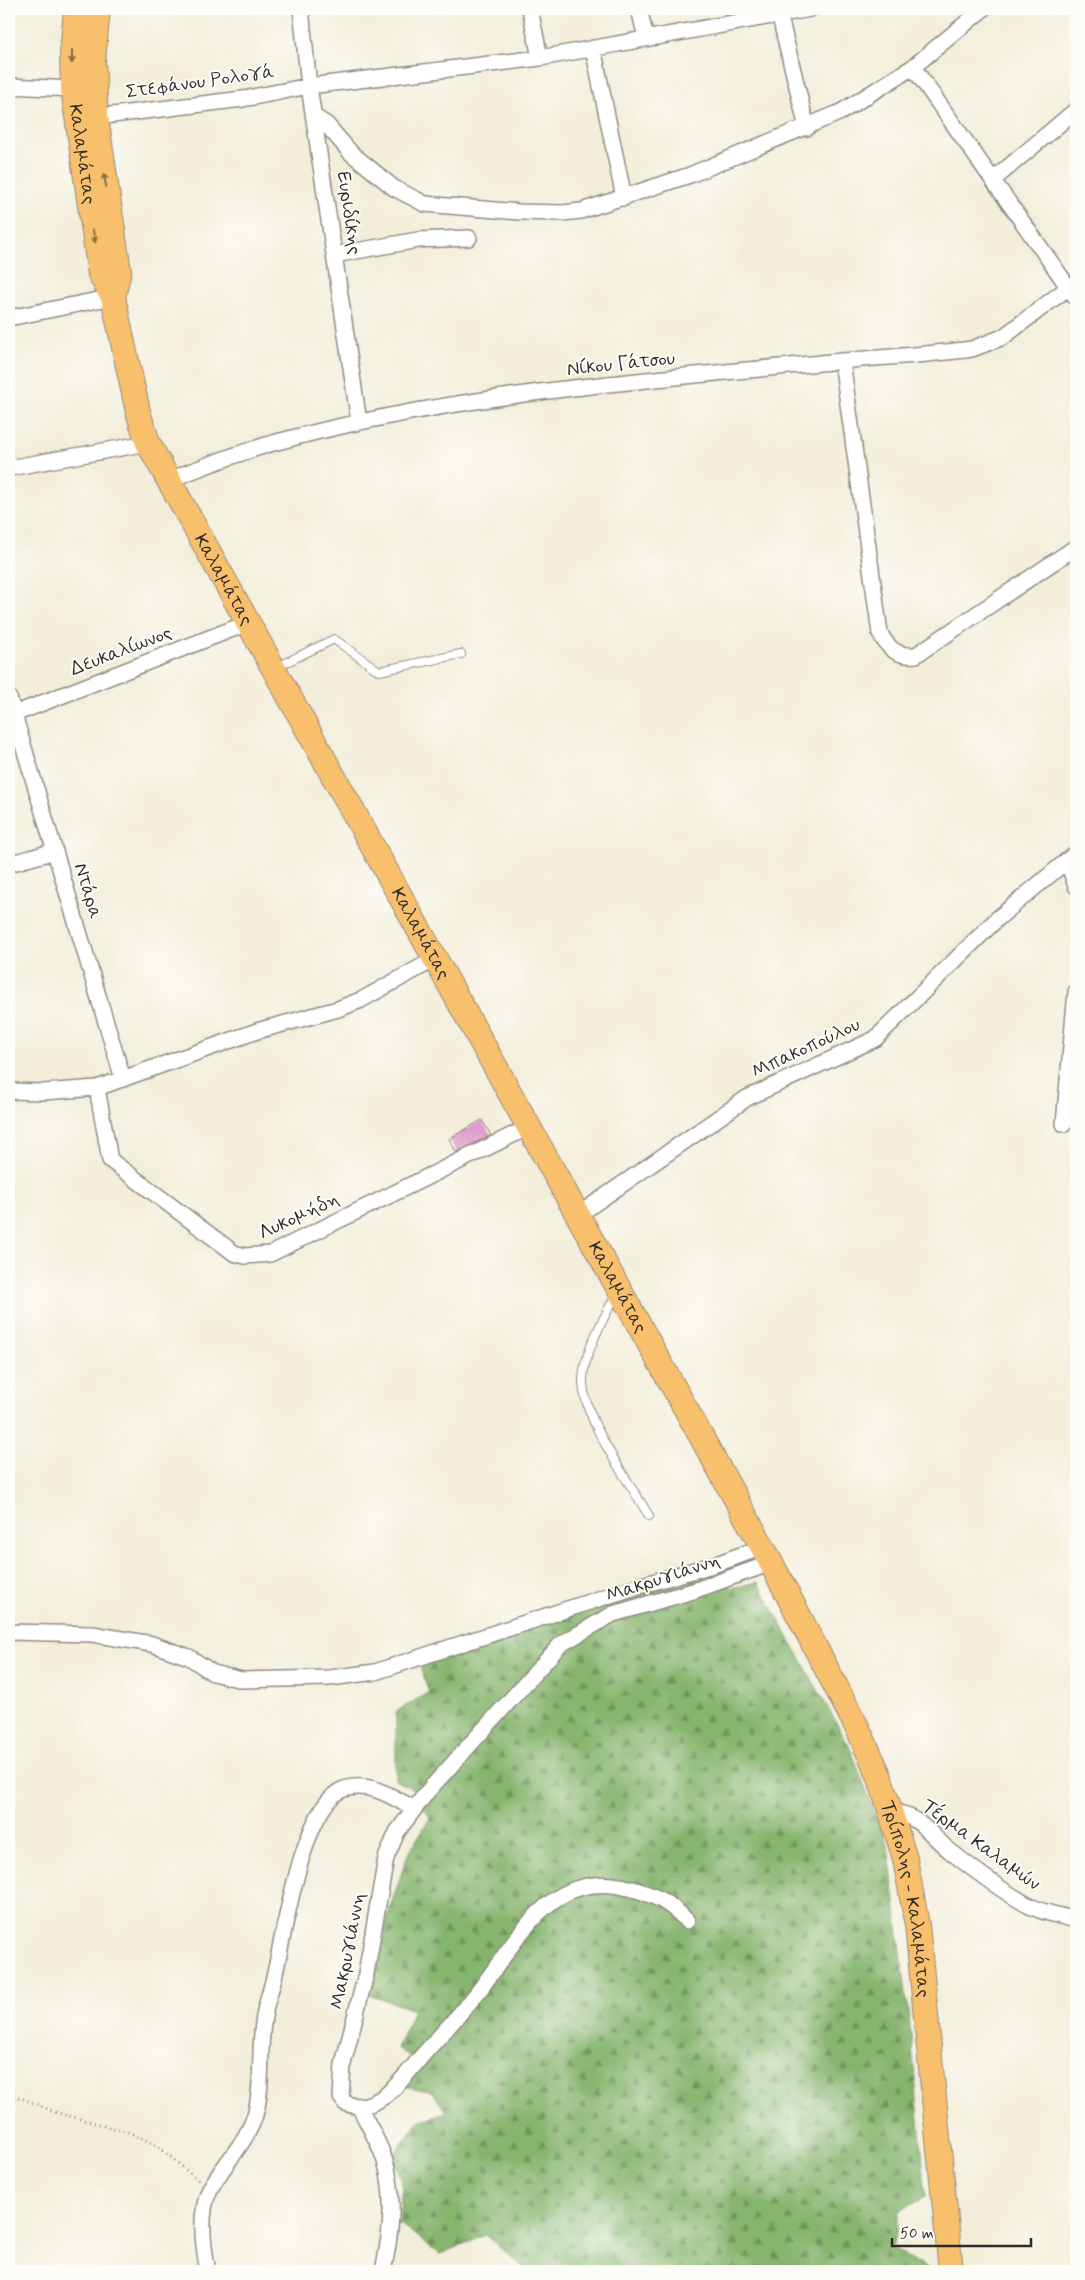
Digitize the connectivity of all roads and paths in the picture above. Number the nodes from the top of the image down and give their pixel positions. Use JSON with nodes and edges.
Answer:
{"nodes":[{"id":1,"x":76,"y":9,"type":"edge"},
{"id":2,"x":98,"y":9,"type":"edge"},
{"id":3,"x":301,"y":9,"type":"edge"},
{"id":4,"x":530,"y":9,"type":"edge"},
{"id":5,"x":639,"y":9,"type":"edge"},
{"id":6,"x":810,"y":9,"type":"edge"},
{"id":7,"x":983,"y":9,"type":"edge"},
{"id":8,"x":778,"y":12,"type":"edge"},
{"id":9,"x":646,"y":38,"type":"junction"},
{"id":10,"x":593,"y":48,"type":"junction"},
{"id":11,"x":540,"y":58,"type":"junction"},
{"id":12,"x":913,"y":67,"type":"junction"},
{"id":13,"x":9,"y":86,"type":"edge"},
{"id":14,"x":309,"y":86,"type":"junction"},
{"id":15,"x":73,"y":89,"type":"junction"},
{"id":16,"x":1076,"y":110,"type":"edge"},
{"id":17,"x":96,"y":117,"type":"junction"},
{"id":18,"x":315,"y":117,"type":"junction"},
{"id":19,"x":807,"y":128,"type":"junction"},
{"id":20,"x":993,"y":180,"type":"junction"},
{"id":21,"x":624,"y":198,"type":"junction"},
{"id":22,"x":469,"y":238,"type":"dead end"},
{"id":23,"x":334,"y":255,"type":"junction"},
{"id":24,"x":1074,"y":295,"type":"edge"},
{"id":25,"x":113,"y":297,"type":"junction"},
{"id":26,"x":9,"y":318,"type":"edge"},
{"id":27,"x":842,"y":361,"type":"junction"},
{"id":28,"x":358,"y":422,"type":"junction"},
{"id":29,"x":148,"y":443,"type":"junction"},
{"id":30,"x":9,"y":468,"type":"edge"},
{"id":31,"x":169,"y":480,"type":"junction"},
{"id":32,"x":1076,"y":546,"type":"edge"},
{"id":33,"x":248,"y":623,"type":"junction"},
{"id":34,"x":461,"y":654,"type":"dead end"},
{"id":35,"x":274,"y":668,"type":"junction"},
{"id":36,"x":9,"y":698,"type":"edge"},
{"id":37,"x":11,"y":715,"type":"edge"},
{"id":38,"x":55,"y":852,"type":"junction"},
{"id":39,"x":1071,"y":857,"type":"edge"},
{"id":40,"x":9,"y":864,"type":"edge"},
{"id":41,"x":1076,"y":886,"type":"edge"},
{"id":42,"x":435,"y":958,"type":"junction"},
{"id":43,"x":1076,"y":992,"type":"edge"},
{"id":44,"x":124,"y":1080,"type":"junction"},
{"id":45,"x":97,"y":1088,"type":"junction"},
{"id":46,"x":9,"y":1091,"type":"edge"},
{"id":47,"x":1064,"y":1124,"type":"dead end"},
{"id":48,"x":529,"y":1127,"type":"junction"},
{"id":49,"x":578,"y":1215,"type":"junction"},
{"id":50,"x":619,"y":1289,"type":"junction"},
{"id":51,"x":649,"y":1516,"type":"dead end"},
{"id":52,"x":767,"y":1555,"type":"junction"},
{"id":53,"x":9,"y":1632,"type":"edge"},
{"id":54,"x":414,"y":1810,"type":"junction"},
{"id":55,"x":892,"y":1812,"type":"junction"},
{"id":56,"x":1076,"y":1920,"type":"edge"},
{"id":57,"x":687,"y":1921,"type":"dead end"},
{"id":58,"x":9,"y":2093,"type":"edge"},
{"id":59,"x":359,"y":2106,"type":"junction"},
{"id":60,"x":210,"y":2189,"type":"junction"},
{"id":61,"x":208,"y":2271,"type":"edge"},
{"id":62,"x":383,"y":2271,"type":"edge"},
{"id":63,"x":951,"y":2271,"type":"edge"}],
"edges":[{"from":1,"to":15,"type":"main road","name":"Καλαμάτας","one_way":true},
{"from":2,"to":17,"type":"main road","name":"Καλαμάτας"},
{"from":3,"to":14,"type":"street","name":"Ευριδίκης"},
{"from":4,"to":11,"type":"street"},
{"from":5,"to":9,"type":"street"},
{"from":6,"to":8,"type":"street","name":"Στεφάνου Ρολογά"},
{"from":7,"to":12,"type":"street"},
{"from":8,"to":9,"type":"street","name":"Στεφάνου Ρολογά"},
{"from":8,"to":19,"type":"street"},
{"from":9,"to":10,"type":"street","name":"Στεφάνου Ρολογά"},
{"from":10,"to":11,"type":"street","name":"Στεφάνου Ρολογά"},
{"from":10,"to":21,"type":"street"},
{"from":11,"to":14,"type":"street","name":"Στεφάνου Ρολογά"},
{"from":12,"to":19,"type":"street"},
{"from":12,"to":20,"type":"street"},
{"from":13,"to":15,"type":"street"},
{"from":14,"to":17,"type":"street","name":"Στεφάνου Ρολογά"},
{"from":14,"to":18,"type":"street","name":"Ευριδίκης"},
{"from":15,"to":25,"type":"main road","name":"Καλαμάτας","one_way":true},
{"from":16,"to":20,"type":"street"},
{"from":25,"to":17,"type":"main road","name":"Καλαμάτας","one_way":true},
{"from":18,"to":21,"type":"street"},
{"from":18,"to":23,"type":"street","name":"Ευριδίκης"},
{"from":19,"to":21,"type":"street"},
{"from":20,"to":24,"type":"street"},
{"from":22,"to":23,"type":"street"},
{"from":23,"to":28,"type":"street","name":"Ευριδίκης"},
{"from":24,"to":27,"type":"street","name":"Νίκου Γάτσου"},
{"from":25,"to":26,"type":"street"},
{"from":25,"to":29,"type":"main road","name":"Καλαμάτας"},
{"from":27,"to":28,"type":"street","name":"Νίκου Γάτσου"},
{"from":27,"to":32,"type":"street"},
{"from":28,"to":31,"type":"street","name":"Νίκου Γάτσου"},
{"from":29,"to":30,"type":"street"},
{"from":29,"to":31,"type":"main road","name":"Καλαμάτας"},
{"from":31,"to":33,"type":"main road","name":"Καλαμάτας"},
{"from":33,"to":35,"type":"main road","name":"Καλαμάτας"},
{"from":33,"to":37,"type":"street","name":"Δευκαλίωνος"},
{"from":34,"to":35,"type":"lane"},
{"from":35,"to":42,"type":"main road","name":"Καλαμάτας"},
{"from":36,"to":37,"type":"street","name":"Ντάρα"},
{"from":37,"to":38,"type":"street","name":"Ντάρα"},
{"from":38,"to":40,"type":"street"},
{"from":38,"to":44,"type":"street","name":"Ντάρα"},
{"from":39,"to":41,"type":"street"},
{"from":39,"to":49,"type":"street","name":"Μπακοπούλου"},
{"from":42,"to":44,"type":"street"},
{"from":42,"to":48,"type":"main road","name":"Καλαμάτας"},
{"from":43,"to":47,"type":"street"},
{"from":44,"to":45,"type":"street"},
{"from":45,"to":46,"type":"street"},
{"from":45,"to":48,"type":"street","name":"Λυκομήδη"},
{"from":48,"to":49,"type":"main road","name":"Καλαμάτας"},
{"from":49,"to":50,"type":"main road","name":"Καλαμάτας"},
{"from":50,"to":51,"type":"lane"},
{"from":50,"to":52,"type":"main road","name":"Καλαμάτας"},
{"from":52,"to":53,"type":"street"},
{"from":52,"to":54,"type":"street","name":"Μακρυγιάννη"},
{"from":52,"to":55,"type":"main road","name":"Τρίπολης - Καλαμάτας"},
{"from":54,"to":59,"type":"street","name":"Μακρυγιάννη"},
{"from":54,"to":60,"type":"street"},
{"from":55,"to":56,"type":"street","name":"Τέρμα Καλαμών"},
{"from":55,"to":63,"type":"main road","name":"Τρίπολης - Καλαμάτας"},
{"from":57,"to":59,"type":"street"},
{"from":58,"to":60,"type":"path"},
{"from":59,"to":62,"type":"street"},
{"from":60,"to":61,"type":"street"}]}
